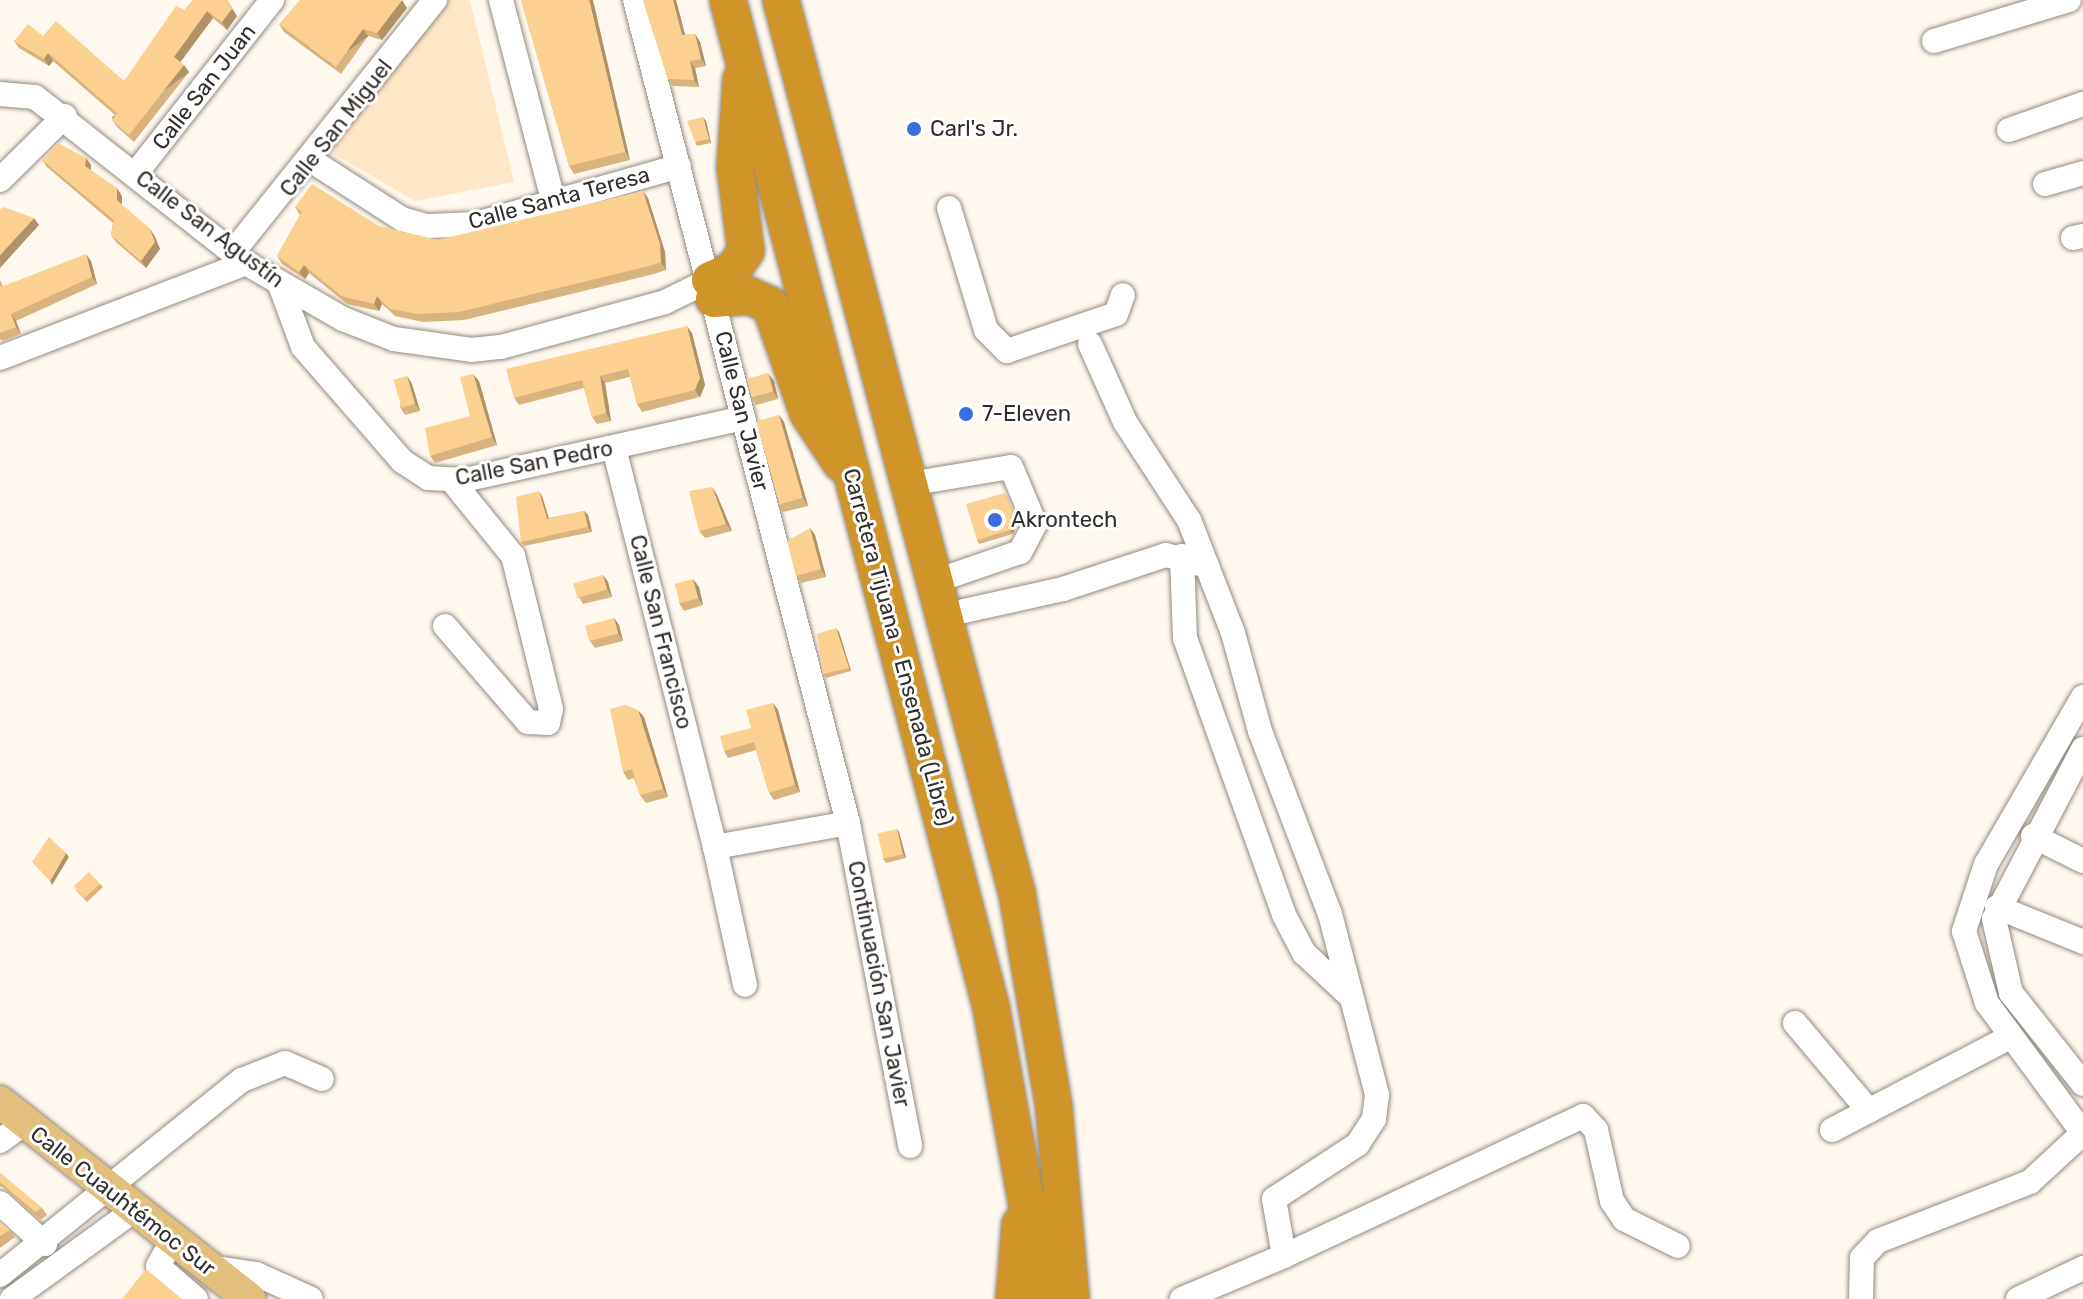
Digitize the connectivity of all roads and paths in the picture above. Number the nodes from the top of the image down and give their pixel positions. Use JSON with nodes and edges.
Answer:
{"nodes":[{"id":1,"x":272,"y":0,"type":"edge"},
{"id":2,"x":435,"y":0,"type":"edge"},
{"id":3,"x":501,"y":0,"type":"edge"},
{"id":4,"x":635,"y":0,"type":"edge"},
{"id":5,"x":728,"y":0,"type":"edge"},
{"id":6,"x":781,"y":0,"type":"edge"},
{"id":7,"x":2069,"y":0,"type":"edge"},
{"id":8,"x":1934,"y":41,"type":"dead end"},
{"id":9,"x":744,"y":58,"type":"junction"},
{"id":10,"x":0,"y":94,"type":"edge"},
{"id":11,"x":2083,"y":104,"type":"edge"},
{"id":12,"x":65,"y":116,"type":"junction"},
{"id":13,"x":2009,"y":130,"type":"dead end"},
{"id":14,"x":312,"y":161,"type":"junction"},
{"id":15,"x":679,"y":166,"type":"junction"},
{"id":16,"x":136,"y":173,"type":"junction"},
{"id":17,"x":2083,"y":173,"type":"edge"},
{"id":18,"x":0,"y":180,"type":"edge"},
{"id":19,"x":2045,"y":184,"type":"dead end"},
{"id":20,"x":553,"y":200,"type":"junction"},
{"id":21,"x":949,"y":208,"type":"dead end"},
{"id":22,"x":239,"y":257,"type":"junction"},
{"id":23,"x":280,"y":285,"type":"junction"},
{"id":24,"x":712,"y":290,"type":"junction"},
{"id":25,"x":1123,"y":295,"type":"dead end"},
{"id":26,"x":1090,"y":344,"type":"dead end"},
{"id":27,"x":0,"y":358,"type":"edge"},
{"id":28,"x":743,"y":418,"type":"junction"},
{"id":29,"x":614,"y":448,"type":"junction"},
{"id":30,"x":851,"y":470,"type":"junction"},
{"id":31,"x":453,"y":482,"type":"junction"},
{"id":32,"x":909,"y":484,"type":"junction"},
{"id":33,"x":1182,"y":556,"type":"junction"},
{"id":34,"x":1207,"y":566,"type":"junction"},
{"id":35,"x":936,"y":581,"type":"junction"},
{"id":36,"x":946,"y":615,"type":"junction"},
{"id":37,"x":445,"y":626,"type":"dead end"},
{"id":38,"x":2083,"y":697,"type":"edge"},
{"id":39,"x":2049,"y":754,"type":"junction"},
{"id":40,"x":2080,"y":761,"type":"edge"},
{"id":41,"x":848,"y":823,"type":"junction"},
{"id":42,"x":2033,"y":836,"type":"junction"},
{"id":43,"x":715,"y":847,"type":"junction"},
{"id":44,"x":2083,"y":861,"type":"edge"},
{"id":45,"x":1997,"y":907,"type":"junction"},
{"id":46,"x":2083,"y":942,"type":"edge"},
{"id":47,"x":745,"y":985,"type":"dead end"},
{"id":48,"x":1348,"y":994,"type":"junction"},
{"id":49,"x":1795,"y":1023,"type":"dead end"},
{"id":50,"x":2008,"y":1038,"type":"junction"},
{"id":51,"x":322,"y":1079,"type":"dead end"},
{"id":52,"x":2083,"y":1084,"type":"edge"},
{"id":53,"x":0,"y":1102,"type":"edge"},
{"id":54,"x":1869,"y":1111,"type":"junction"},
{"id":55,"x":1832,"y":1130,"type":"dead end"},
{"id":56,"x":12,"y":1133,"type":"edge"},
{"id":57,"x":2083,"y":1133,"type":"edge"},
{"id":58,"x":910,"y":1146,"type":"dead end"},
{"id":59,"x":1024,"y":1178,"type":"junction"},
{"id":60,"x":125,"y":1200,"type":"junction"},
{"id":61,"x":0,"y":1203,"type":"edge"},
{"id":62,"x":173,"y":1239,"type":"junction"},
{"id":63,"x":45,"y":1244,"type":"junction"},
{"id":64,"x":1678,"y":1246,"type":"dead end"},
{"id":65,"x":1284,"y":1256,"type":"junction"},
{"id":66,"x":210,"y":1267,"type":"junction"},
{"id":67,"x":2083,"y":1268,"type":"edge"},
{"id":68,"x":0,"y":1275,"type":"edge"},
{"id":69,"x":12,"y":1299,"type":"edge"},
{"id":70,"x":196,"y":1299,"type":"edge"},
{"id":71,"x":249,"y":1299,"type":"edge"},
{"id":72,"x":311,"y":1299,"type":"edge"},
{"id":73,"x":1014,"y":1299,"type":"edge"},
{"id":74,"x":1044,"y":1299,"type":"edge"},
{"id":75,"x":1071,"y":1299,"type":"edge"},
{"id":76,"x":1182,"y":1299,"type":"edge"},
{"id":77,"x":1861,"y":1299,"type":"edge"},
{"id":78,"x":2018,"y":1299,"type":"edge"}],
"edges":[{"from":1,"to":16,"type":"street","name":"Calle San Juan"},
{"from":2,"to":14,"type":"street","name":"Calle San Miguel"},
{"from":3,"to":20,"type":"street"},
{"from":4,"to":15,"type":"street","name":"Calle San Javier"},
{"from":5,"to":9,"type":"highway","name":"Carretera Tijuana - Ensenada (Libre)"},
{"from":6,"to":32,"type":"highway"},
{"from":7,"to":8,"type":"street"},
{"from":9,"to":24,"type":"highway"},
{"from":9,"to":30,"type":"highway","name":"Carretera Tijuana - Ensenada (Libre)"},
{"from":10,"to":12,"type":"street","name":"Calle San Agustín"},
{"from":11,"to":13,"type":"street"},
{"from":12,"to":16,"type":"street","name":"Calle San Agustín"},
{"from":12,"to":18,"type":"street"},
{"from":14,"to":20,"type":"street","name":"Calle Santa Teresa"},
{"from":14,"to":22,"type":"street","name":"Calle San Miguel"},
{"from":15,"to":20,"type":"street","name":"Calle Santa Teresa"},
{"from":15,"to":24,"type":"street","name":"Calle San Javier"},
{"from":16,"to":22,"type":"street","name":"Calle San Agustín"},
{"from":17,"to":19,"type":"street"},
{"from":21,"to":25,"type":"street"},
{"from":22,"to":23,"type":"street","name":"Calle San Agustín"},
{"from":22,"to":27,"type":"street"},
{"from":23,"to":24,"type":"street","name":"Calle San Agustín"},
{"from":23,"to":31,"type":"street","name":"Calle San Pedro"},
{"from":24,"to":28,"type":"street","name":"Calle San Javier"},
{"from":24,"to":30,"type":"highway"},
{"from":26,"to":34,"type":"street"},
{"from":28,"to":29,"type":"street","name":"Calle San Pedro"},
{"from":28,"to":41,"type":"street","name":"Calle San Javier"},
{"from":29,"to":31,"type":"street","name":"Calle San Pedro"},
{"from":29,"to":43,"type":"street","name":"Calle San Francisco"},
{"from":30,"to":59,"type":"highway","name":"Carretera Tijuana - Ensenada (Libre)"},
{"from":31,"to":37,"type":"street"},
{"from":32,"to":35,"type":"highway"},
{"from":32,"to":35,"type":"street"},
{"from":33,"to":34,"type":"street"},
{"from":33,"to":36,"type":"street"},
{"from":33,"to":48,"type":"street"},
{"from":34,"to":48,"type":"street"},
{"from":35,"to":36,"type":"highway"},
{"from":36,"to":75,"type":"highway"},
{"from":38,"to":39,"type":"street"},
{"from":39,"to":40,"type":"street"},
{"from":39,"to":50,"type":"street"},
{"from":40,"to":42,"type":"street"},
{"from":41,"to":43,"type":"street"},
{"from":41,"to":58,"type":"street","name":"Continuación San Javier"},
{"from":42,"to":44,"type":"street"},
{"from":42,"to":45,"type":"street"},
{"from":43,"to":47,"type":"street","name":"Calle San Francisco"},
{"from":45,"to":46,"type":"street"},
{"from":45,"to":52,"type":"street"},
{"from":48,"to":65,"type":"street"},
{"from":49,"to":54,"type":"street"},
{"from":50,"to":54,"type":"street"},
{"from":50,"to":57,"type":"street"},
{"from":51,"to":60,"type":"street"},
{"from":53,"to":56,"type":"main road","name":"Calle Cuauhtémoc Sur"},
{"from":54,"to":55,"type":"street"},
{"from":56,"to":60,"type":"main road","name":"Calle Cuauhtémoc Sur"},
{"from":57,"to":77,"type":"street"},
{"from":59,"to":73,"type":"highway"},
{"from":59,"to":74,"type":"highway","name":"Carretera Tijuana - Ensenada (Libre)"},
{"from":60,"to":62,"type":"main road","name":"Calle Cuauhtémoc Sur"},
{"from":60,"to":63,"type":"street"},
{"from":60,"to":69,"type":"street"},
{"from":61,"to":63,"type":"street"},
{"from":62,"to":66,"type":"main road","name":"Calle Cuauhtémoc Sur"},
{"from":62,"to":70,"type":"street"},
{"from":63,"to":68,"type":"street"},
{"from":64,"to":65,"type":"street"},
{"from":65,"to":76,"type":"street"},
{"from":66,"to":71,"type":"main road","name":"Calle Cuauhtémoc Sur"},
{"from":66,"to":72,"type":"street"},
{"from":67,"to":78,"type":"street"}]}
